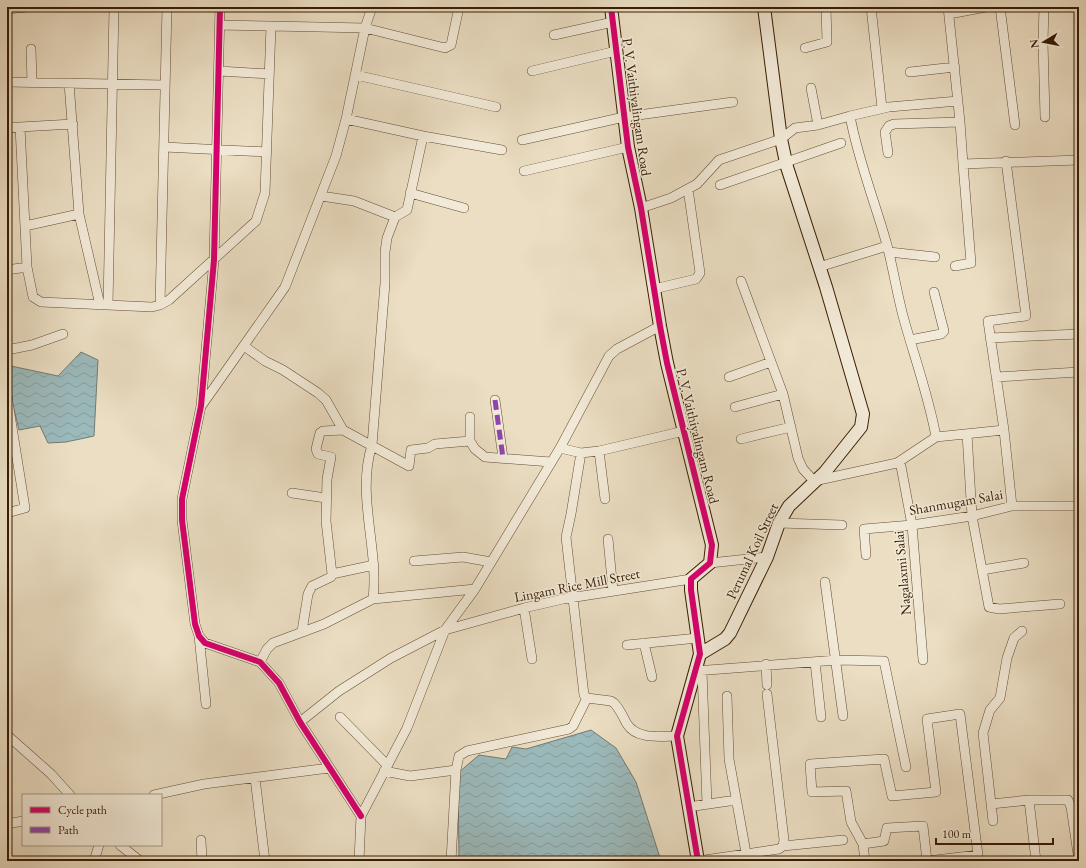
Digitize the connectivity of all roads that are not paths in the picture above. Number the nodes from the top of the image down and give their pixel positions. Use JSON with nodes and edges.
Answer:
{"nodes":[{"id":1,"x":27,"y":7,"type":"edge"},
{"id":2,"x":114,"y":7,"type":"edge"},
{"id":3,"x":167,"y":7,"type":"edge"},
{"id":4,"x":220,"y":7,"type":"edge"},
{"id":5,"x":372,"y":7,"type":"edge"},
{"id":6,"x":459,"y":7,"type":"edge"},
{"id":7,"x":611,"y":7,"type":"edge"},
{"id":8,"x":764,"y":7,"type":"edge"},
{"id":9,"x":826,"y":7,"type":"edge"},
{"id":10,"x":871,"y":7,"type":"edge"},
{"id":11,"x":986,"y":7,"type":"edge"},
{"id":12,"x":1000,"y":7,"type":"edge"},
{"id":13,"x":1044,"y":7,"type":"edge"},
{"id":14,"x":7,"y":9,"type":"edge"},
{"id":15,"x":948,"y":11,"type":"edge"},
{"id":16,"x":613,"y":22,"type":"junction"},
{"id":17,"x":220,"y":25,"type":"junction"},
{"id":18,"x":271,"y":26,"type":"junction"},
{"id":19,"x":365,"y":28,"type":"junction"},
{"id":20,"x":554,"y":35,"type":"dead end"},
{"id":21,"x":31,"y":48,"type":"dead end"},
{"id":22,"x":805,"y":48,"type":"dead end"},
{"id":23,"x":616,"y":51,"type":"junction"},
{"id":24,"x":954,"y":68,"type":"junction"},
{"id":25,"x":218,"y":71,"type":"junction"},
{"id":26,"x":532,"y":71,"type":"dead end"},
{"id":27,"x":910,"y":72,"type":"dead end"},
{"id":28,"x":269,"y":74,"type":"junction"},
{"id":29,"x":356,"y":75,"type":"junction"},
{"id":30,"x":7,"y":82,"type":"edge"},
{"id":31,"x":32,"y":82,"type":"junction"},
{"id":32,"x":69,"y":83,"type":"junction"},
{"id":33,"x":111,"y":83,"type":"junction"},
{"id":34,"x":165,"y":85,"type":"junction"},
{"id":35,"x":811,"y":88,"type":"dead end"},
{"id":36,"x":958,"y":101,"type":"junction"},
{"id":37,"x":733,"y":102,"type":"dead end"},
{"id":38,"x":496,"y":107,"type":"dead end"},
{"id":39,"x":882,"y":108,"type":"junction"},
{"id":40,"x":850,"y":116,"type":"junction"},
{"id":41,"x":624,"y":117,"type":"junction"},
{"id":42,"x":1045,"y":117,"type":"dead end"},
{"id":43,"x":346,"y":119,"type":"junction"},
{"id":44,"x":960,"y":122,"type":"junction"},
{"id":45,"x":73,"y":124,"type":"junction"},
{"id":46,"x":818,"y":125,"type":"junction"},
{"id":47,"x":1015,"y":125,"type":"dead end"},
{"id":48,"x":20,"y":127,"type":"junction"},
{"id":49,"x":7,"y":128,"type":"edge"},
{"id":50,"x":422,"y":136,"type":"junction"},
{"id":51,"x":781,"y":139,"type":"junction"},
{"id":52,"x":522,"y":140,"type":"dead end"},
{"id":53,"x":841,"y":143,"type":"dead end"},
{"id":54,"x":164,"y":147,"type":"junction"},
{"id":55,"x":628,"y":147,"type":"junction"},
{"id":56,"x":217,"y":150,"type":"junction"},
{"id":57,"x":502,"y":150,"type":"dead end"},
{"id":58,"x":267,"y":152,"type":"junction"},
{"id":59,"x":888,"y":153,"type":"dead end"},
{"id":60,"x":1079,"y":160,"type":"edge"},
{"id":61,"x":1006,"y":162,"type":"junction"},
{"id":62,"x":786,"y":163,"type":"junction"},
{"id":63,"x":963,"y":164,"type":"junction"},
{"id":64,"x":524,"y":172,"type":"dead end"},
{"id":65,"x":720,"y":184,"type":"dead end"},
{"id":66,"x":688,"y":189,"type":"junction"},
{"id":67,"x":410,"y":193,"type":"junction"},
{"id":68,"x":321,"y":196,"type":"junction"},
{"id":69,"x":464,"y":208,"type":"dead end"},
{"id":70,"x":642,"y":208,"type":"junction"},
{"id":71,"x":79,"y":214,"type":"junction"},
{"id":72,"x":395,"y":217,"type":"junction"},
{"id":73,"x":25,"y":226,"type":"junction"},
{"id":74,"x":888,"y":249,"type":"junction"},
{"id":75,"x":935,"y":257,"type":"dead end"},
{"id":76,"x":214,"y":260,"type":"junction"},
{"id":77,"x":955,"y":266,"type":"dead end"},
{"id":78,"x":27,"y":267,"type":"junction"},
{"id":79,"x":819,"y":267,"type":"junction"},
{"id":80,"x":7,"y":270,"type":"edge"},
{"id":81,"x":741,"y":281,"type":"dead end"},
{"id":82,"x":654,"y":289,"type":"junction"},
{"id":83,"x":934,"y":292,"type":"dead end"},
{"id":84,"x":104,"y":305,"type":"junction"},
{"id":85,"x":160,"y":305,"type":"junction"},
{"id":86,"x":660,"y":326,"type":"junction"},
{"id":87,"x":64,"y":334,"type":"dead end"},
{"id":88,"x":1079,"y":334,"type":"edge"},
{"id":89,"x":990,"y":338,"type":"junction"},
{"id":90,"x":910,"y":340,"type":"junction"},
{"id":91,"x":244,"y":346,"type":"junction"},
{"id":92,"x":7,"y":350,"type":"edge"},
{"id":93,"x":771,"y":362,"type":"junction"},
{"id":94,"x":1079,"y":372,"type":"edge"},
{"id":95,"x":729,"y":377,"type":"dead end"},
{"id":96,"x":996,"y":377,"type":"junction"},
{"id":97,"x":783,"y":394,"type":"junction"},
{"id":98,"x":7,"y":396,"type":"edge"},
{"id":99,"x":495,"y":400,"type":"dead end"},
{"id":100,"x":201,"y":406,"type":"junction"},
{"id":101,"x":735,"y":407,"type":"dead end"},
{"id":102,"x":470,"y":417,"type":"dead end"},
{"id":103,"x":791,"y":427,"type":"junction"},
{"id":104,"x":342,"y":430,"type":"junction"},
{"id":105,"x":1004,"y":430,"type":"junction"},
{"id":106,"x":684,"y":431,"type":"junction"},
{"id":107,"x":967,"y":434,"type":"junction"},
{"id":108,"x":936,"y":437,"type":"junction"},
{"id":109,"x":741,"y":439,"type":"dead end"},
{"id":110,"x":470,"y":441,"type":"junction"},
{"id":111,"x":372,"y":445,"type":"junction"},
{"id":112,"x":560,"y":448,"type":"junction"},
{"id":113,"x":599,"y":452,"type":"junction"},
{"id":114,"x":581,"y":453,"type":"junction"},
{"id":115,"x":503,"y":458,"type":"junction"},
{"id":116,"x":900,"y":461,"type":"junction"},
{"id":117,"x":551,"y":462,"type":"junction"},
{"id":118,"x":814,"y":481,"type":"junction"},
{"id":119,"x":292,"y":494,"type":"dead end"},
{"id":120,"x":326,"y":498,"type":"junction"},
{"id":121,"x":605,"y":499,"type":"dead end"},
{"id":122,"x":1012,"y":506,"type":"junction"},
{"id":123,"x":1079,"y":506,"type":"edge"},
{"id":124,"x":7,"y":513,"type":"edge"},
{"id":125,"x":972,"y":516,"type":"junction"},
{"id":126,"x":779,"y":523,"type":"junction"},
{"id":127,"x":842,"y":525,"type":"dead end"},
{"id":128,"x":912,"y":525,"type":"junction"},
{"id":129,"x":608,"y":539,"type":"dead end"},
{"id":130,"x":866,"y":554,"type":"dead end"},
{"id":131,"x":767,"y":557,"type":"junction"},
{"id":132,"x":414,"y":561,"type":"dead end"},
{"id":133,"x":491,"y":562,"type":"junction"},
{"id":134,"x":710,"y":563,"type":"junction"},
{"id":135,"x":1024,"y":563,"type":"dead end"},
{"id":136,"x":374,"y":565,"type":"junction"},
{"id":137,"x":982,"y":570,"type":"junction"},
{"id":138,"x":332,"y":574,"type":"junction"},
{"id":139,"x":692,"y":579,"type":"junction"},
{"id":140,"x":825,"y":582,"type":"dead end"},
{"id":141,"x":475,"y":589,"type":"junction"},
{"id":142,"x":613,"y":591,"type":"junction"},
{"id":143,"x":574,"y":598,"type":"junction"},
{"id":144,"x":373,"y":599,"type":"junction"},
{"id":145,"x":1060,"y":604,"type":"dead end"},
{"id":146,"x":524,"y":608,"type":"junction"},
{"id":147,"x":446,"y":630,"type":"junction"},
{"id":148,"x":302,"y":631,"type":"junction"},
{"id":149,"x":1022,"y":631,"type":"dead end"},
{"id":150,"x":199,"y":636,"type":"junction"},
{"id":151,"x":698,"y":638,"type":"junction"},
{"id":152,"x":644,"y":643,"type":"junction"},
{"id":153,"x":627,"y":645,"type":"dead end"},
{"id":154,"x":700,"y":654,"type":"junction"},
{"id":155,"x":532,"y":659,"type":"dead end"},
{"id":156,"x":837,"y":660,"type":"junction"},
{"id":157,"x":923,"y":660,"type":"dead end"},
{"id":158,"x":260,"y":662,"type":"junction"},
{"id":159,"x":815,"y":662,"type":"junction"},
{"id":160,"x":766,"y":664,"type":"junction"},
{"id":161,"x":698,"y":671,"type":"junction"},
{"id":162,"x":652,"y":677,"type":"dead end"},
{"id":163,"x":727,"y":696,"type":"dead end"},
{"id":164,"x":587,"y":698,"type":"junction"},
{"id":165,"x":206,"y":704,"type":"dead end"},
{"id":166,"x":843,"y":716,"type":"dead end"},
{"id":167,"x":821,"y":717,"type":"dead end"},
{"id":168,"x":340,"y":718,"type":"dead end"},
{"id":169,"x":300,"y":722,"type":"junction"},
{"id":170,"x":7,"y":735,"type":"edge"},
{"id":171,"x":677,"y":736,"type":"junction"},
{"id":172,"x":906,"y":767,"type":"dead end"},
{"id":173,"x":329,"y":768,"type":"junction"},
{"id":174,"x":386,"y":768,"type":"junction"},
{"id":175,"x":456,"y":770,"type":"junction"},
{"id":176,"x":255,"y":778,"type":"junction"},
{"id":177,"x":69,"y":794,"type":"edge"},
{"id":178,"x":159,"y":794,"type":"edge"},
{"id":179,"x":736,"y":800,"type":"junction"},
{"id":180,"x":1029,"y":800,"type":"junction"},
{"id":181,"x":707,"y":804,"type":"junction"},
{"id":182,"x":991,"y":804,"type":"junction"},
{"id":183,"x":688,"y":807,"type":"junction"},
{"id":184,"x":361,"y":816,"type":"junction"},
{"id":185,"x":22,"y":821,"type":"edge"},
{"id":186,"x":993,"y":821,"type":"dead end"},
{"id":187,"x":7,"y":824,"type":"edge"},
{"id":188,"x":200,"y":840,"type":"dead end"},
{"id":189,"x":843,"y":840,"type":"dead end"},
{"id":190,"x":863,"y":844,"type":"junction"},
{"id":191,"x":99,"y":846,"type":"edge"},
{"id":192,"x":121,"y":846,"type":"edge"},
{"id":193,"x":783,"y":846,"type":"junction"},
{"id":194,"x":746,"y":853,"type":"junction"},
{"id":195,"x":94,"y":861,"type":"edge"},
{"id":196,"x":140,"y":861,"type":"edge"},
{"id":197,"x":202,"y":861,"type":"edge"},
{"id":198,"x":265,"y":861,"type":"edge"},
{"id":199,"x":359,"y":861,"type":"edge"},
{"id":200,"x":451,"y":861,"type":"edge"},
{"id":201,"x":698,"y":861,"type":"edge"},
{"id":202,"x":865,"y":861,"type":"edge"},
{"id":203,"x":1036,"y":861,"type":"edge"},
{"id":204,"x":1079,"y":861,"type":"edge"}],
"edges":[{"from":1,"to":14,"type":"street"},
{"from":2,"to":33,"type":"street"},
{"from":3,"to":34,"type":"street"},
{"from":4,"to":17,"type":"street"},
{"from":5,"to":19,"type":"street"},
{"from":6,"to":19,"type":"street"},
{"from":7,"to":16,"type":"street","name":"P. V. Vaithiyalingam Road"},
{"from":8,"to":51,"type":"street"},
{"from":9,"to":22,"type":"street"},
{"from":10,"to":39,"type":"street"},
{"from":11,"to":15,"type":"street"},
{"from":12,"to":47,"type":"street"},
{"from":13,"to":42,"type":"street"},
{"from":15,"to":24,"type":"street"},
{"from":16,"to":20,"type":"street"},
{"from":16,"to":23,"type":"street","name":"P. V. Vaithiyalingam Road"},
{"from":17,"to":18,"type":"street"},
{"from":17,"to":25,"type":"street"},
{"from":18,"to":19,"type":"street"},
{"from":18,"to":28,"type":"street"},
{"from":19,"to":29,"type":"street"},
{"from":21,"to":31,"type":"street"},
{"from":23,"to":26,"type":"street"},
{"from":23,"to":41,"type":"street","name":"P. V. Vaithiyalingam Road"},
{"from":24,"to":27,"type":"street"},
{"from":24,"to":36,"type":"street"},
{"from":25,"to":28,"type":"street"},
{"from":25,"to":56,"type":"street"},
{"from":28,"to":58,"type":"street"},
{"from":29,"to":38,"type":"street"},
{"from":29,"to":43,"type":"street"},
{"from":30,"to":31,"type":"street"},
{"from":31,"to":32,"type":"street"},
{"from":32,"to":33,"type":"street"},
{"from":32,"to":45,"type":"street"},
{"from":33,"to":34,"type":"street"},
{"from":33,"to":84,"type":"street"},
{"from":34,"to":54,"type":"street"},
{"from":35,"to":46,"type":"street"},
{"from":36,"to":39,"type":"street"},
{"from":36,"to":44,"type":"street"},
{"from":37,"to":41,"type":"street"},
{"from":39,"to":40,"type":"street"},
{"from":40,"to":46,"type":"street"},
{"from":40,"to":74,"type":"street"},
{"from":41,"to":52,"type":"street"},
{"from":41,"to":55,"type":"street","name":"P. V. Vaithiyalingam Road"},
{"from":43,"to":50,"type":"street"},
{"from":43,"to":68,"type":"street"},
{"from":44,"to":59,"type":"street"},
{"from":44,"to":63,"type":"street"},
{"from":45,"to":48,"type":"street"},
{"from":45,"to":71,"type":"street"},
{"from":46,"to":51,"type":"street"},
{"from":48,"to":49,"type":"street"},
{"from":48,"to":73,"type":"street"},
{"from":50,"to":57,"type":"street"},
{"from":50,"to":67,"type":"street"},
{"from":51,"to":62,"type":"street"},
{"from":51,"to":66,"type":"street"},
{"from":53,"to":62,"type":"street"},
{"from":54,"to":56,"type":"street"},
{"from":54,"to":85,"type":"street"},
{"from":55,"to":64,"type":"street"},
{"from":55,"to":70,"type":"street","name":"P. V. Vaithiyalingam Road"},
{"from":56,"to":58,"type":"street"},
{"from":56,"to":76,"type":"street"},
{"from":58,"to":76,"type":"street"},
{"from":60,"to":61,"type":"street"},
{"from":61,"to":63,"type":"street"},
{"from":61,"to":89,"type":"street"},
{"from":62,"to":65,"type":"street"},
{"from":62,"to":79,"type":"street"},
{"from":63,"to":77,"type":"street"},
{"from":66,"to":70,"type":"street"},
{"from":66,"to":82,"type":"street"},
{"from":67,"to":69,"type":"street"},
{"from":67,"to":72,"type":"street"},
{"from":68,"to":72,"type":"street"},
{"from":68,"to":91,"type":"street"},
{"from":70,"to":82,"type":"street","name":"P. V. Vaithiyalingam Road"},
{"from":71,"to":73,"type":"street"},
{"from":71,"to":84,"type":"street"},
{"from":72,"to":111,"type":"street"},
{"from":73,"to":78,"type":"street"},
{"from":74,"to":75,"type":"street"},
{"from":74,"to":79,"type":"street"},
{"from":74,"to":90,"type":"street"},
{"from":76,"to":85,"type":"street"},
{"from":76,"to":100,"type":"street"},
{"from":78,"to":80,"type":"street"},
{"from":78,"to":84,"type":"street"},
{"from":79,"to":118,"type":"street","name":"Perumal Koil Street"},
{"from":81,"to":93,"type":"street"},
{"from":82,"to":86,"type":"street","name":"P. V. Vaithiyalingam Road"},
{"from":83,"to":90,"type":"street"},
{"from":84,"to":85,"type":"street"},
{"from":86,"to":106,"type":"street","name":"P. V. Vaithiyalingam Road"},
{"from":86,"to":112,"type":"street"},
{"from":87,"to":92,"type":"street"},
{"from":88,"to":89,"type":"street"},
{"from":89,"to":96,"type":"street"},
{"from":90,"to":108,"type":"street"},
{"from":91,"to":100,"type":"street"},
{"from":91,"to":104,"type":"street"},
{"from":93,"to":95,"type":"street"},
{"from":93,"to":97,"type":"street"},
{"from":94,"to":96,"type":"street"},
{"from":96,"to":105,"type":"street"},
{"from":97,"to":101,"type":"street"},
{"from":97,"to":103,"type":"street"},
{"from":98,"to":124,"type":"street"},
{"from":99,"to":115,"type":"street"},
{"from":100,"to":150,"type":"street"},
{"from":102,"to":110,"type":"street"},
{"from":103,"to":109,"type":"street"},
{"from":103,"to":118,"type":"street"},
{"from":104,"to":111,"type":"street"},
{"from":104,"to":120,"type":"street"},
{"from":105,"to":107,"type":"street"},
{"from":105,"to":122,"type":"street"},
{"from":106,"to":113,"type":"street"},
{"from":106,"to":134,"type":"street","name":"P. V. Vaithiyalingam Road"},
{"from":107,"to":108,"type":"street"},
{"from":107,"to":125,"type":"street"},
{"from":108,"to":116,"type":"street"},
{"from":110,"to":111,"type":"street"},
{"from":110,"to":115,"type":"street"},
{"from":111,"to":136,"type":"street"},
{"from":112,"to":114,"type":"street"},
{"from":112,"to":117,"type":"street"},
{"from":113,"to":114,"type":"street"},
{"from":113,"to":121,"type":"street"},
{"from":114,"to":143,"type":"street"},
{"from":115,"to":117,"type":"street"},
{"from":116,"to":118,"type":"street"},
{"from":116,"to":128,"type":"street","name":"Nagalaxmi Salai"},
{"from":117,"to":133,"type":"street"},
{"from":118,"to":126,"type":"street","name":"Perumal Koil Street"},
{"from":119,"to":120,"type":"street"},
{"from":120,"to":138,"type":"street"},
{"from":122,"to":123,"type":"street","name":"Shanmugam Salai"},
{"from":122,"to":125,"type":"street","name":"Shanmugam Salai"},
{"from":125,"to":128,"type":"street","name":"Shanmugam Salai"},
{"from":125,"to":137,"type":"street"},
{"from":126,"to":127,"type":"street"},
{"from":126,"to":131,"type":"street","name":"Perumal Koil Street"},
{"from":128,"to":130,"type":"street","name":"Shanmugam Salai"},
{"from":128,"to":157,"type":"street","name":"Nagalaxmi Salai"},
{"from":129,"to":142,"type":"street"},
{"from":131,"to":134,"type":"street"},
{"from":131,"to":154,"type":"street","name":"Perumal Koil Street"},
{"from":132,"to":133,"type":"street"},
{"from":133,"to":141,"type":"street"},
{"from":134,"to":139,"type":"street"},
{"from":135,"to":137,"type":"street"},
{"from":136,"to":138,"type":"street"},
{"from":136,"to":144,"type":"street"},
{"from":137,"to":145,"type":"street"},
{"from":138,"to":148,"type":"street"},
{"from":139,"to":142,"type":"street","name":"Lingam Rice Mill Street"},
{"from":139,"to":151,"type":"street"},
{"from":140,"to":156,"type":"street"},
{"from":141,"to":144,"type":"street"},
{"from":141,"to":147,"type":"street"},
{"from":142,"to":143,"type":"street","name":"Lingam Rice Mill Street"},
{"from":143,"to":146,"type":"street","name":"Lingam Rice Mill Street"},
{"from":143,"to":164,"type":"street"},
{"from":144,"to":148,"type":"street"},
{"from":146,"to":147,"type":"street","name":"Lingam Rice Mill Street"},
{"from":146,"to":155,"type":"street"},
{"from":147,"to":169,"type":"street"},
{"from":147,"to":174,"type":"street"},
{"from":148,"to":158,"type":"street"},
{"from":149,"to":182,"type":"street"},
{"from":150,"to":158,"type":"street"},
{"from":150,"to":165,"type":"street"},
{"from":151,"to":152,"type":"street"},
{"from":151,"to":154,"type":"street"},
{"from":152,"to":153,"type":"street"},
{"from":152,"to":162,"type":"street"},
{"from":154,"to":161,"type":"street"},
{"from":156,"to":159,"type":"street"},
{"from":156,"to":166,"type":"street"},
{"from":156,"to":172,"type":"street"},
{"from":158,"to":169,"type":"street"},
{"from":159,"to":160,"type":"street"},
{"from":159,"to":167,"type":"street"},
{"from":160,"to":161,"type":"street"},
{"from":160,"to":193,"type":"street"},
{"from":161,"to":171,"type":"street"},
{"from":161,"to":181,"type":"street"},
{"from":163,"to":179,"type":"street"},
{"from":164,"to":171,"type":"street"},
{"from":164,"to":175,"type":"street"},
{"from":168,"to":174,"type":"street"},
{"from":169,"to":173,"type":"street"},
{"from":170,"to":177,"type":"street"},
{"from":171,"to":183,"type":"street"},
{"from":173,"to":176,"type":"street"},
{"from":173,"to":184,"type":"street"},
{"from":174,"to":175,"type":"street"},
{"from":174,"to":184,"type":"street"},
{"from":175,"to":200,"type":"street"},
{"from":176,"to":178,"type":"street"},
{"from":176,"to":198,"type":"street"},
{"from":179,"to":181,"type":"street"},
{"from":179,"to":194,"type":"street"},
{"from":180,"to":182,"type":"street"},
{"from":180,"to":203,"type":"street"},
{"from":180,"to":204,"type":"street"},
{"from":181,"to":183,"type":"street"},
{"from":182,"to":186,"type":"street"},
{"from":183,"to":201,"type":"street"},
{"from":184,"to":199,"type":"street"},
{"from":185,"to":187,"type":"street"},
{"from":188,"to":197,"type":"street"},
{"from":189,"to":193,"type":"street"},
{"from":190,"to":190,"type":"street"},
{"from":190,"to":202,"type":"street"},
{"from":191,"to":195,"type":"street"},
{"from":192,"to":196,"type":"street"},
{"from":193,"to":194,"type":"street"},
{"from":194,"to":201,"type":"street"}]}
